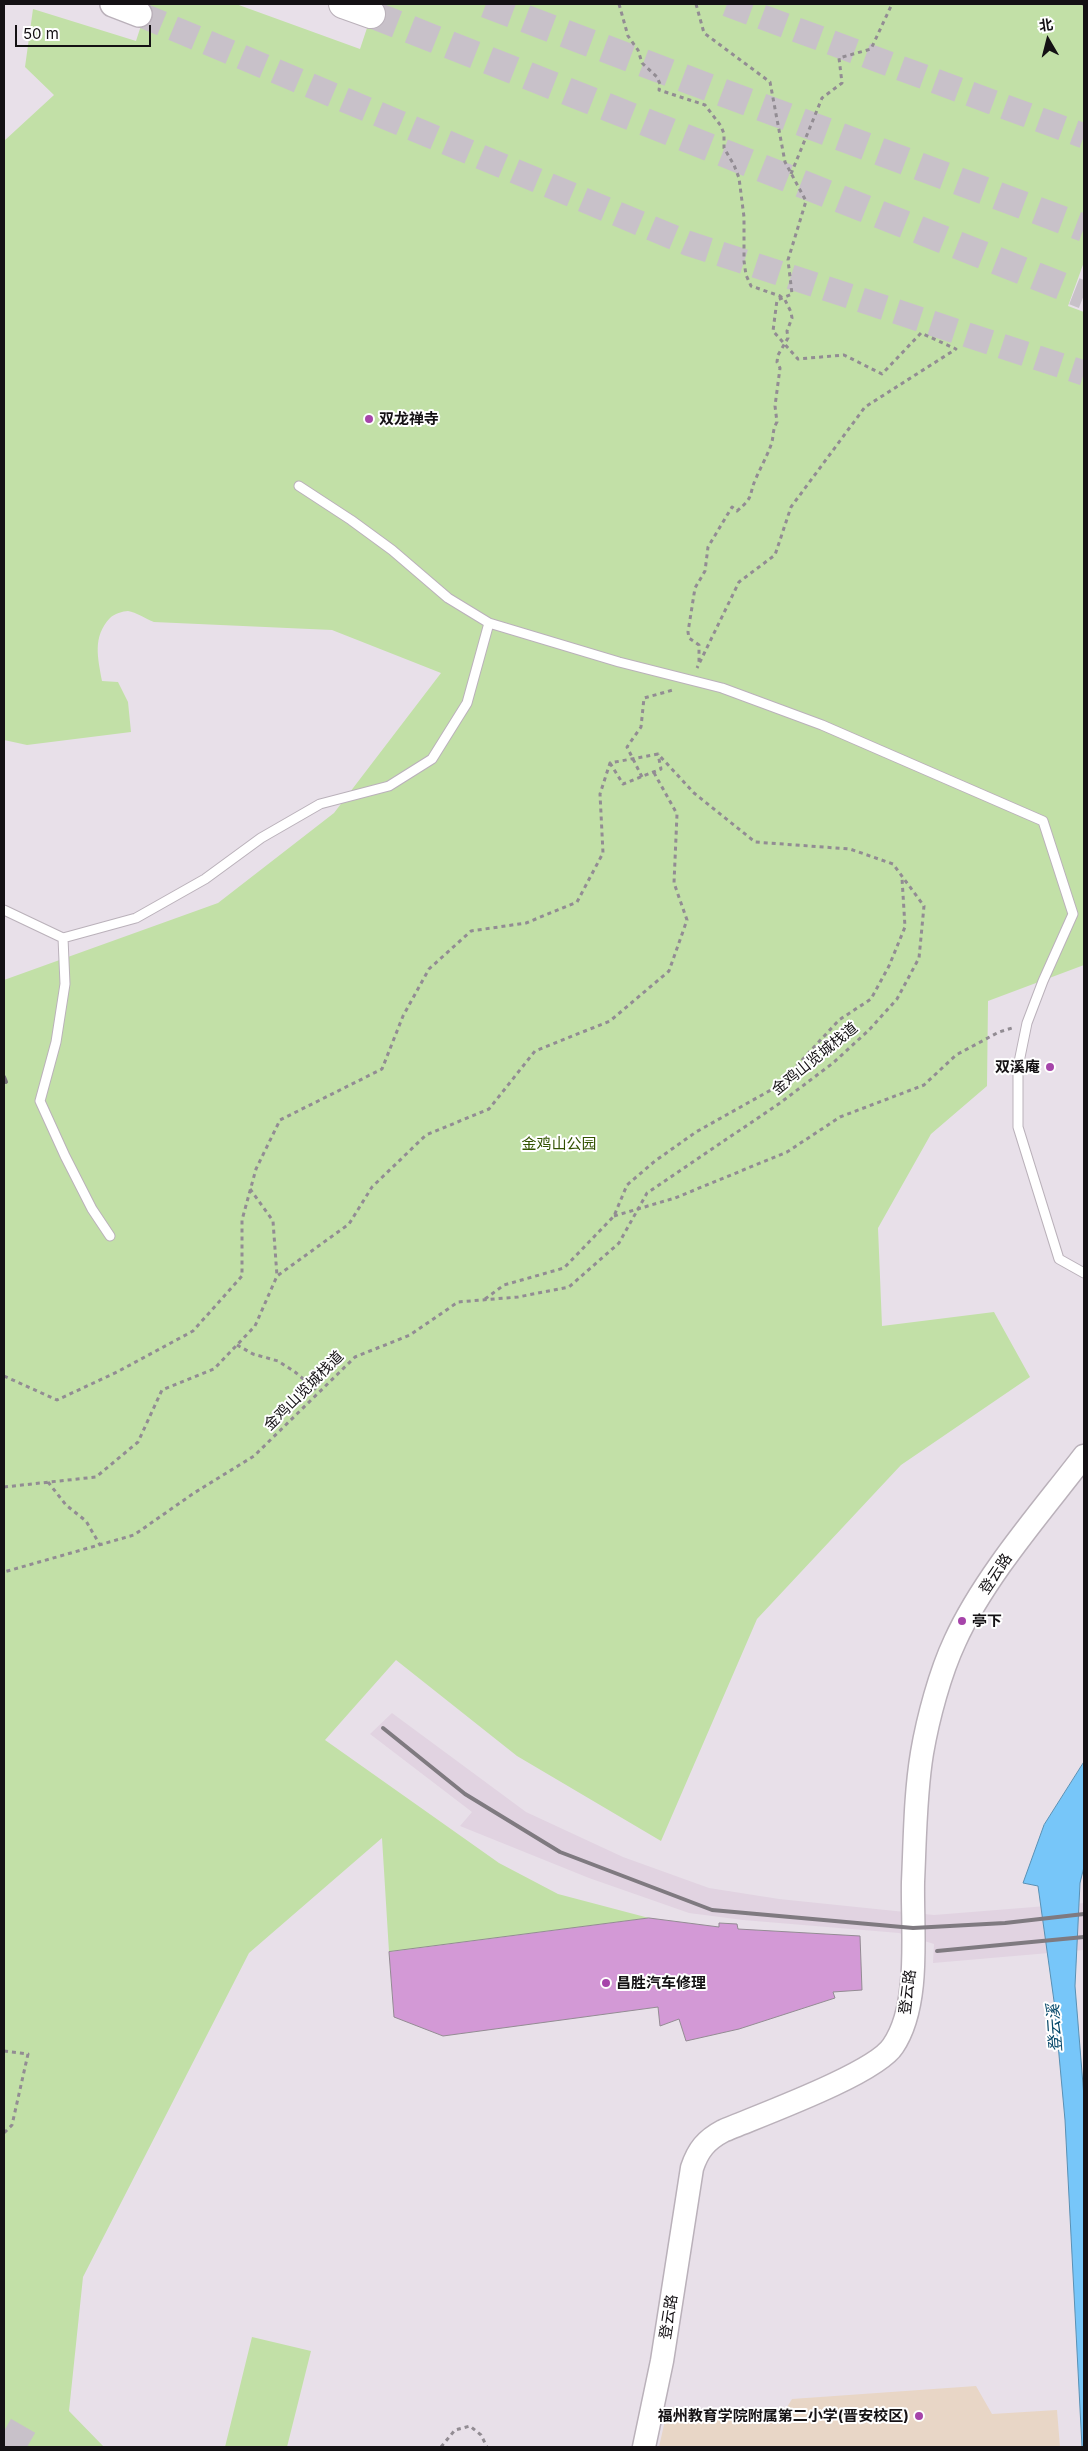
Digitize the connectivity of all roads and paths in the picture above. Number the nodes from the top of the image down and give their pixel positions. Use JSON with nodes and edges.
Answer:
{"nodes":[{"id":1,"x":113,"y":4,"type":"edge"},
{"id":2,"x":342,"y":4,"type":"edge"},
{"id":3,"x":619,"y":4,"type":"edge"},
{"id":4,"x":696,"y":4,"type":"edge"},
{"id":5,"x":892,"y":4,"type":"edge"},
{"id":6,"x":139,"y":14,"type":"tunnel mouth"},
{"id":7,"x":371,"y":14,"type":"tunnel mouth"},
{"id":8,"x":791,"y":174,"type":"junction"},
{"id":9,"x":782,"y":298,"type":"junction"},
{"id":10,"x":785,"y":344,"type":"junction"},
{"id":11,"x":299,"y":486,"type":"dead end"},
{"id":12,"x":489,"y":623,"type":"junction"},
{"id":13,"x":699,"y":664,"type":"junction"},
{"id":14,"x":679,"y":677,"type":"junction"},
{"id":15,"x":658,"y":754,"type":"junction"},
{"id":16,"x":610,"y":763,"type":"junction"},
{"id":17,"x":653,"y":771,"type":"junction"},
{"id":18,"x":642,"y":777,"type":"junction"},
{"id":19,"x":902,"y":878,"type":"junction"},
{"id":20,"x":4,"y":910,"type":"edge"},
{"id":21,"x":63,"y":938,"type":"junction"},
{"id":22,"x":1027,"y":1023,"type":"junction"},
{"id":23,"x":250,"y":1189,"type":"junction"},
{"id":24,"x":614,"y":1216,"type":"junction"},
{"id":25,"x":110,"y":1236,"type":"dead end"},
{"id":26,"x":1084,"y":1273,"type":"edge"},
{"id":27,"x":277,"y":1276,"type":"junction"},
{"id":28,"x":485,"y":1299,"type":"junction"},
{"id":29,"x":237,"y":1345,"type":"junction"},
{"id":30,"x":4,"y":1376,"type":"edge"},
{"id":31,"x":319,"y":1392,"type":"junction"},
{"id":32,"x":1084,"y":1456,"type":"edge"},
{"id":33,"x":48,"y":1482,"type":"junction"},
{"id":34,"x":4,"y":1487,"type":"edge"},
{"id":35,"x":100,"y":1545,"type":"junction"},
{"id":36,"x":4,"y":1572,"type":"edge"},
{"id":37,"x":4,"y":2051,"type":"edge"},
{"id":38,"x":4,"y":2133,"type":"edge"},
{"id":39,"x":441,"y":2447,"type":"edge"},
{"id":40,"x":487,"y":2447,"type":"edge"},
{"id":41,"x":644,"y":2447,"type":"edge"}],
"edges":[{"from":1,"to":6,"type":"main road"},
{"from":2,"to":7,"type":"highway"},
{"from":3,"to":9,"type":"path"},
{"from":4,"to":8,"type":"path"},
{"from":5,"to":8,"type":"path"},
{"from":8,"to":9,"type":"path"},
{"from":9,"to":10,"type":"path"},
{"from":9,"to":10,"type":"path"},
{"from":10,"to":13,"type":"path"},
{"from":10,"to":13,"type":"path"},
{"from":11,"to":12,"type":"lane"},
{"from":12,"to":14,"type":"lane"},
{"from":12,"to":21,"type":"lane"},
{"from":13,"to":14,"type":"path"},
{"from":14,"to":18,"type":"path"},
{"from":14,"to":22,"type":"lane"},
{"from":15,"to":16,"type":"path","bridge":true},
{"from":15,"to":17,"type":"path"},
{"from":15,"to":19,"type":"path","name":"金鸡山览城栈道","bridge":true},
{"from":16,"to":18,"type":"path"},
{"from":16,"to":23,"type":"path","bridge":true},
{"from":17,"to":18,"type":"path"},
{"from":17,"to":27,"type":"path"},
{"from":19,"to":24,"type":"path"},
{"from":19,"to":28,"type":"path","name":"金鸡山览城栈道","bridge":true},
{"from":20,"to":21,"type":"lane"},
{"from":21,"to":25,"type":"lane"},
{"from":22,"to":24,"type":"path"},
{"from":22,"to":26,"type":"lane"},
{"from":23,"to":27,"type":"path"},
{"from":23,"to":30,"type":"path","bridge":true},
{"from":24,"to":28,"type":"path"},
{"from":27,"to":29,"type":"path"},
{"from":28,"to":31,"type":"path","name":"金鸡山览城栈道","bridge":true},
{"from":29,"to":31,"type":"path"},
{"from":29,"to":33,"type":"path"},
{"from":31,"to":35,"type":"path","name":"金鸡山览城栈道","bridge":true},
{"from":32,"to":41,"type":"street","name":"登云路"},
{"from":33,"to":34,"type":"path"},
{"from":33,"to":35,"type":"path"},
{"from":35,"to":36,"type":"path","name":"金鸡山览城栈道","bridge":true},
{"from":37,"to":38,"type":"path"},
{"from":39,"to":40,"type":"path"}]}
